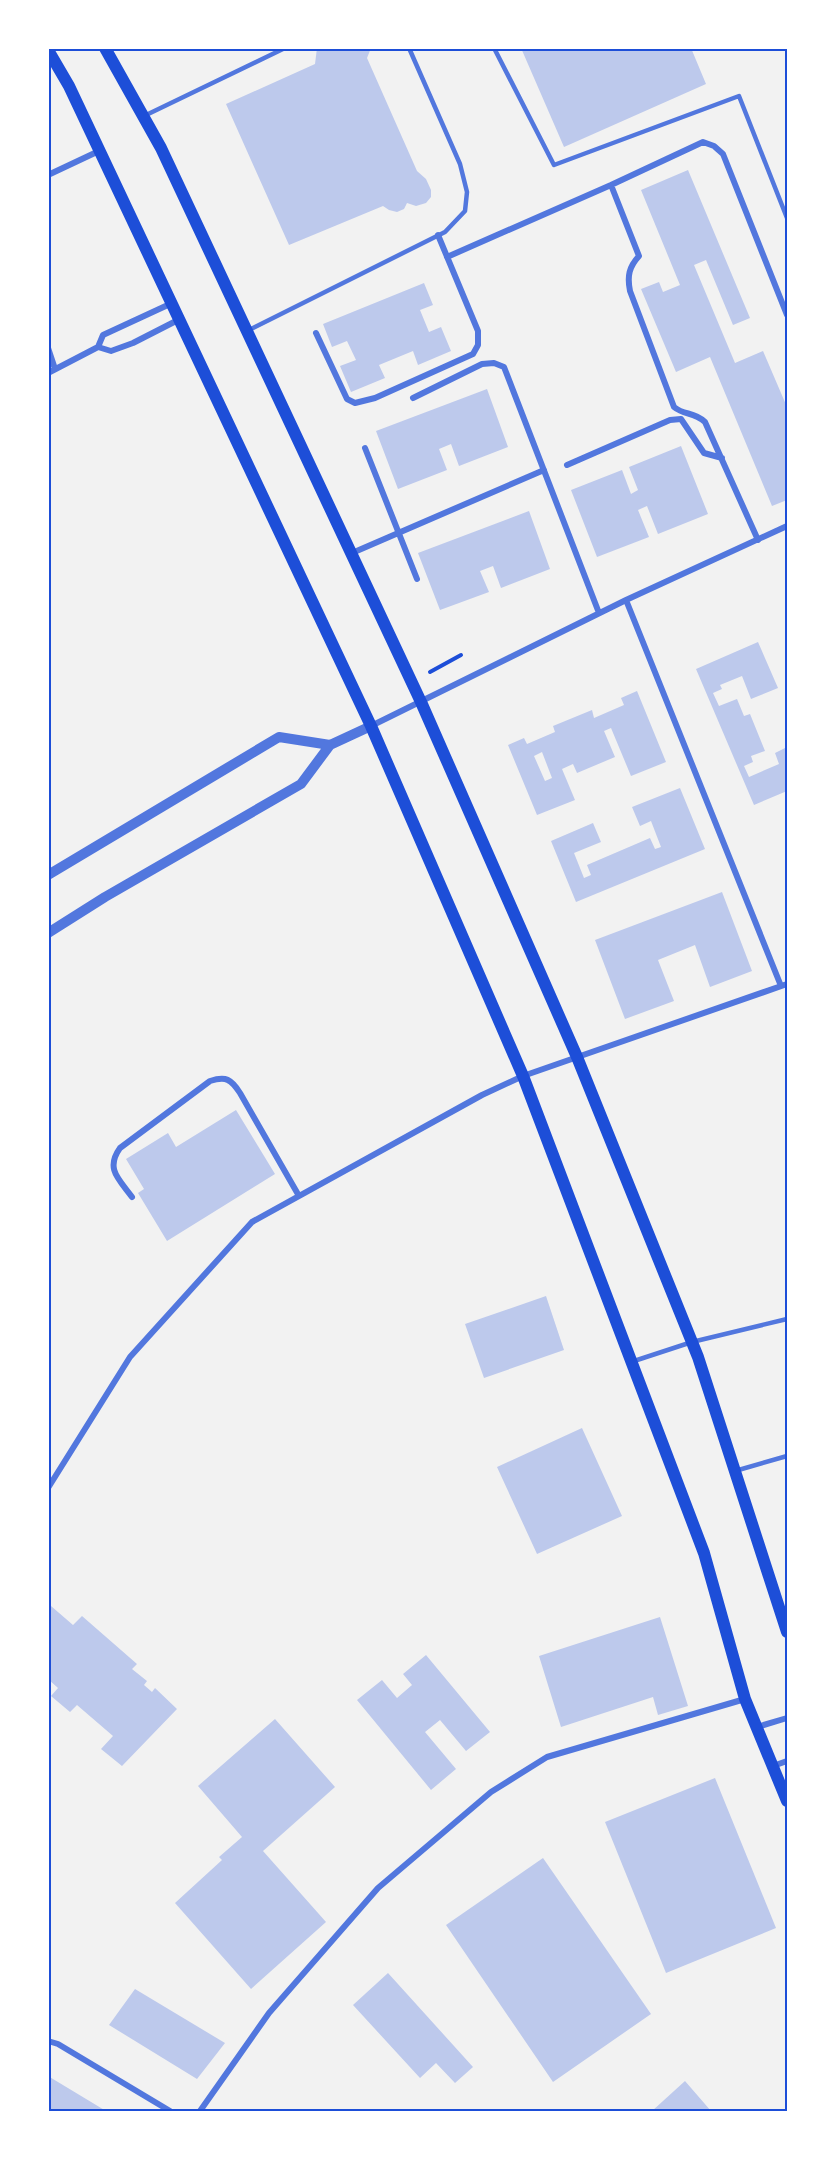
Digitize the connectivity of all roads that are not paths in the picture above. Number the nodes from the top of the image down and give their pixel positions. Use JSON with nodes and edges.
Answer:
{"nodes":[{"id":1,"x":105,"y":48,"type":"edge"},
{"id":2,"x":285,"y":48,"type":"edge"},
{"id":3,"x":409,"y":48,"type":"edge"},
{"id":4,"x":494,"y":48,"type":"edge"},
{"id":5,"x":48,"y":50,"type":"edge"},
{"id":6,"x":143,"y":116,"type":"junction"},
{"id":7,"x":100,"y":150,"type":"junction"},
{"id":8,"x":48,"y":175,"type":"edge"},
{"id":9,"x":611,"y":186,"type":"junction"},
{"id":10,"x":787,"y":218,"type":"edge"},
{"id":11,"x":438,"y":236,"type":"junction"},
{"id":12,"x":447,"y":257,"type":"junction"},
{"id":13,"x":171,"y":304,"type":"junction"},
{"id":14,"x":787,"y":315,"type":"edge"},
{"id":15,"x":178,"y":321,"type":"junction"},
{"id":16,"x":247,"y":331,"type":"junction"},
{"id":17,"x":316,"y":333,"type":"dead end"},
{"id":18,"x":98,"y":347,"type":"junction"},
{"id":19,"x":48,"y":348,"type":"edge"},
{"id":20,"x":55,"y":369,"type":"junction"},
{"id":21,"x":48,"y":373,"type":"edge"},
{"id":22,"x":413,"y":398,"type":"dead end"},
{"id":23,"x":365,"y":448,"type":"dead end"},
{"id":24,"x":722,"y":458,"type":"junction"},
{"id":25,"x":567,"y":465,"type":"dead end"},
{"id":26,"x":544,"y":470,"type":"junction"},
{"id":27,"x":787,"y":526,"type":"edge"},
{"id":28,"x":399,"y":534,"type":"junction"},
{"id":29,"x":758,"y":540,"type":"junction"},
{"id":30,"x":351,"y":553,"type":"junction"},
{"id":31,"x":417,"y":579,"type":"dead end"},
{"id":32,"x":626,"y":600,"type":"junction"},
{"id":33,"x":599,"y":614,"type":"junction"},
{"id":34,"x":421,"y":702,"type":"junction"},
{"id":35,"x":371,"y":726,"type":"junction"},
{"id":36,"x":330,"y":745,"type":"junction"},
{"id":37,"x":48,"y":875,"type":"edge"},
{"id":38,"x":48,"y":933,"type":"edge"},
{"id":39,"x":784,"y":985,"type":"edge"},
{"id":40,"x":577,"y":1057,"type":"junction"},
{"id":41,"x":523,"y":1076,"type":"junction"},
{"id":42,"x":299,"y":1196,"type":"junction"},
{"id":43,"x":132,"y":1197,"type":"dead end"},
{"id":44,"x":787,"y":1319,"type":"edge"},
{"id":45,"x":692,"y":1342,"type":"junction"},
{"id":46,"x":632,"y":1362,"type":"junction"},
{"id":47,"x":787,"y":1456,"type":"edge"},
{"id":48,"x":735,"y":1471,"type":"junction"},
{"id":49,"x":48,"y":1488,"type":"edge"},
{"id":50,"x":787,"y":1632,"type":"edge"},
{"id":51,"x":745,"y":1699,"type":"junction"},
{"id":52,"x":787,"y":1718,"type":"edge"},
{"id":53,"x":757,"y":1727,"type":"junction"},
{"id":54,"x":787,"y":1761,"type":"edge"},
{"id":55,"x":773,"y":1766,"type":"junction"},
{"id":56,"x":787,"y":1801,"type":"edge"},
{"id":57,"x":48,"y":2041,"type":"edge"},
{"id":58,"x":170,"y":2111,"type":"edge"},
{"id":59,"x":200,"y":2111,"type":"edge"}],
"edges":[{"from":1,"to":6,"type":"main road"},
{"from":2,"to":6,"type":"lane"},
{"from":3,"to":11,"type":"lane"},
{"from":4,"to":10,"type":"lane"},
{"from":5,"to":7,"type":"main road"},
{"from":6,"to":16,"type":"main road"},
{"from":7,"to":8,"type":"street"},
{"from":7,"to":13,"type":"main road"},
{"from":9,"to":12,"type":"street"},
{"from":9,"to":14,"type":"street"},
{"from":9,"to":24,"type":"street"},
{"from":11,"to":12,"type":"street"},
{"from":11,"to":16,"type":"lane"},
{"from":12,"to":17,"type":"street"},
{"from":13,"to":15,"type":"main road"},
{"from":13,"to":18,"type":"street"},
{"from":15,"to":18,"type":"street"},
{"from":15,"to":35,"type":"main road"},
{"from":16,"to":30,"type":"main road"},
{"from":18,"to":20,"type":"street"},
{"from":19,"to":20,"type":"street"},
{"from":20,"to":21,"type":"street"},
{"from":22,"to":26,"type":"street"},
{"from":23,"to":28,"type":"street"},
{"from":24,"to":25,"type":"street"},
{"from":24,"to":29,"type":"street"},
{"from":26,"to":28,"type":"street"},
{"from":26,"to":33,"type":"street"},
{"from":27,"to":29,"type":"street"},
{"from":28,"to":30,"type":"street"},
{"from":28,"to":31,"type":"street"},
{"from":29,"to":32,"type":"street"},
{"from":30,"to":34,"type":"main road"},
{"from":32,"to":33,"type":"street"},
{"from":32,"to":39,"type":"street"},
{"from":33,"to":34,"type":"street"},
{"from":34,"to":35,"type":"street"},
{"from":34,"to":40,"type":"main road"},
{"from":35,"to":36,"type":"street"},
{"from":35,"to":41,"type":"main road"},
{"from":36,"to":37,"type":"street"},
{"from":36,"to":38,"type":"street"},
{"from":39,"to":40,"type":"street"},
{"from":40,"to":41,"type":"street"},
{"from":40,"to":45,"type":"main road"},
{"from":41,"to":42,"type":"street"},
{"from":41,"to":46,"type":"main road"},
{"from":42,"to":43,"type":"street"},
{"from":42,"to":49,"type":"street"},
{"from":44,"to":45,"type":"lane"},
{"from":45,"to":46,"type":"lane"},
{"from":45,"to":48,"type":"main road"},
{"from":46,"to":51,"type":"main road"},
{"from":47,"to":48,"type":"lane"},
{"from":48,"to":50,"type":"main road"},
{"from":51,"to":53,"type":"main road"},
{"from":51,"to":59,"type":"street"},
{"from":52,"to":53,"type":"street"},
{"from":53,"to":55,"type":"main road"},
{"from":54,"to":55,"type":"street"},
{"from":55,"to":56,"type":"main road"},
{"from":57,"to":58,"type":"street"}]}
